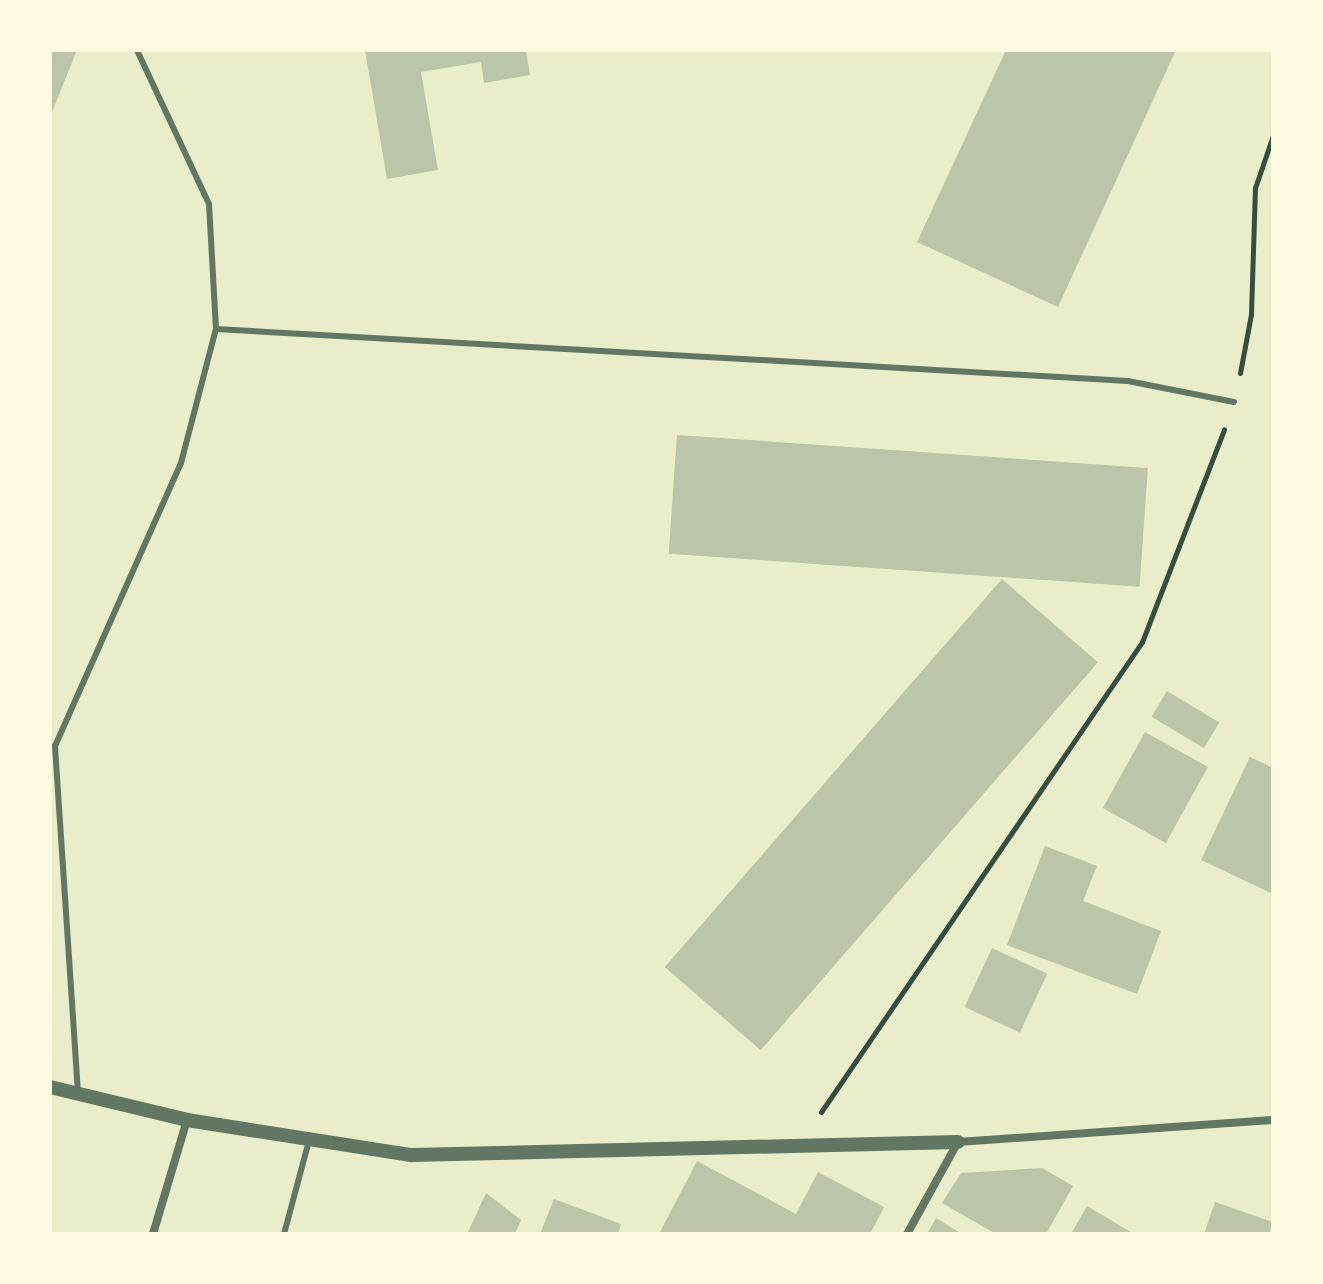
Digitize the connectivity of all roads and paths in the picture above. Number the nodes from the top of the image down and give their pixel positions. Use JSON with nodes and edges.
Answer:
{"nodes":[{"id":1,"x":137,"y":50,"type":"edge"},
{"id":2,"x":1273,"y":135,"type":"edge"},
{"id":3,"x":216,"y":329,"type":"junction"},
{"id":4,"x":1234,"y":402,"type":"junction"},
{"id":5,"x":50,"y":1087,"type":"edge"},
{"id":6,"x":78,"y":1093,"type":"junction"},
{"id":7,"x":187,"y":1120,"type":"junction"},
{"id":8,"x":1273,"y":1120,"type":"edge"},
{"id":9,"x":310,"y":1140,"type":"junction"},
{"id":10,"x":958,"y":1142,"type":"junction"},
{"id":11,"x":798,"y":1146,"type":"junction"},
{"id":12,"x":153,"y":1234,"type":"edge"},
{"id":13,"x":284,"y":1234,"type":"edge"},
{"id":14,"x":907,"y":1234,"type":"edge"}],
"edges":[{"from":1,"to":3,"type":"lane"},
{"from":2,"to":4,"type":"path"},
{"from":3,"to":4,"type":"lane"},
{"from":3,"to":6,"type":"lane"},
{"from":4,"to":11,"type":"path"},
{"from":5,"to":6,"type":"street"},
{"from":6,"to":7,"type":"street"},
{"from":7,"to":9,"type":"street"},
{"from":7,"to":12,"type":"street"},
{"from":8,"to":10,"type":"street"},
{"from":9,"to":11,"type":"street"},
{"from":9,"to":13,"type":"lane"},
{"from":10,"to":11,"type":"street"},
{"from":10,"to":14,"type":"street"}]}
